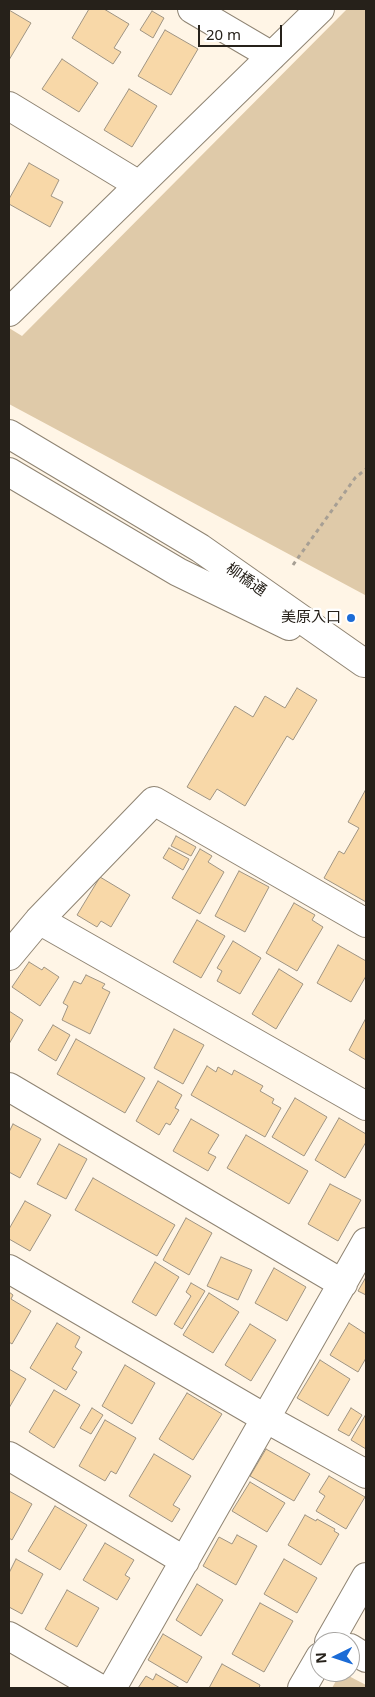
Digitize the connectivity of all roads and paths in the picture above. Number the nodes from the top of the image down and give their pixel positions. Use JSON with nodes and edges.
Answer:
{"nodes":[{"id":1,"x":192,"y":9,"type":"edge"},
{"id":2,"x":320,"y":9,"type":"edge"},
{"id":3,"x":272,"y":56,"type":"junction"},
{"id":4,"x":9,"y":106,"type":"edge"},
{"id":5,"x":139,"y":185,"type":"junction"},
{"id":6,"x":9,"y":312,"type":"edge"},
{"id":7,"x":9,"y":434,"type":"edge"},
{"id":8,"x":366,"y":470,"type":"edge"},
{"id":9,"x":9,"y":472,"type":"edge"},
{"id":10,"x":293,"y":565,"type":"dead end"},
{"id":11,"x":365,"y":664,"type":"edge"},
{"id":12,"x":39,"y":920,"type":"junction"},
{"id":13,"x":366,"y":923,"type":"edge"},
{"id":14,"x":9,"y":956,"type":"edge"},
{"id":15,"x":9,"y":1087,"type":"edge"},
{"id":16,"x":366,"y":1106,"type":"edge"},
{"id":17,"x":366,"y":1242,"type":"edge"},
{"id":18,"x":9,"y":1269,"type":"edge"},
{"id":19,"x":343,"y":1284,"type":"junction"},
{"id":20,"x":265,"y":1418,"type":"junction"},
{"id":21,"x":9,"y":1456,"type":"edge"},
{"id":22,"x":366,"y":1474,"type":"edge"},
{"id":23,"x":184,"y":1561,"type":"junction"},
{"id":24,"x":366,"y":1577,"type":"edge"},
{"id":25,"x":340,"y":1632,"type":"edge"},
{"id":26,"x":9,"y":1636,"type":"edge"},
{"id":27,"x":310,"y":1677,"type":"edge"},
{"id":28,"x":99,"y":1688,"type":"edge"},
{"id":29,"x":112,"y":1688,"type":"edge"},
{"id":30,"x":302,"y":1688,"type":"edge"}],
"edges":[{"from":1,"to":3,"type":"street"},
{"from":2,"to":3,"type":"street"},
{"from":3,"to":5,"type":"street"},
{"from":4,"to":5,"type":"street"},
{"from":5,"to":6,"type":"street"},
{"from":7,"to":11,"type":"street","name":"柳橋通"},
{"from":8,"to":10,"type":"path"},
{"from":9,"to":11,"type":"street","name":"柳橋通"},
{"from":12,"to":13,"type":"street"},
{"from":12,"to":14,"type":"street"},
{"from":12,"to":16,"type":"street"},
{"from":15,"to":19,"type":"street"},
{"from":17,"to":19,"type":"street"},
{"from":18,"to":20,"type":"street"},
{"from":19,"to":20,"type":"street"},
{"from":20,"to":22,"type":"street"},
{"from":20,"to":23,"type":"street"},
{"from":21,"to":23,"type":"street"},
{"from":23,"to":29,"type":"street"},
{"from":24,"to":25,"type":"street"},
{"from":26,"to":28,"type":"street"},
{"from":27,"to":30,"type":"street"}]}
